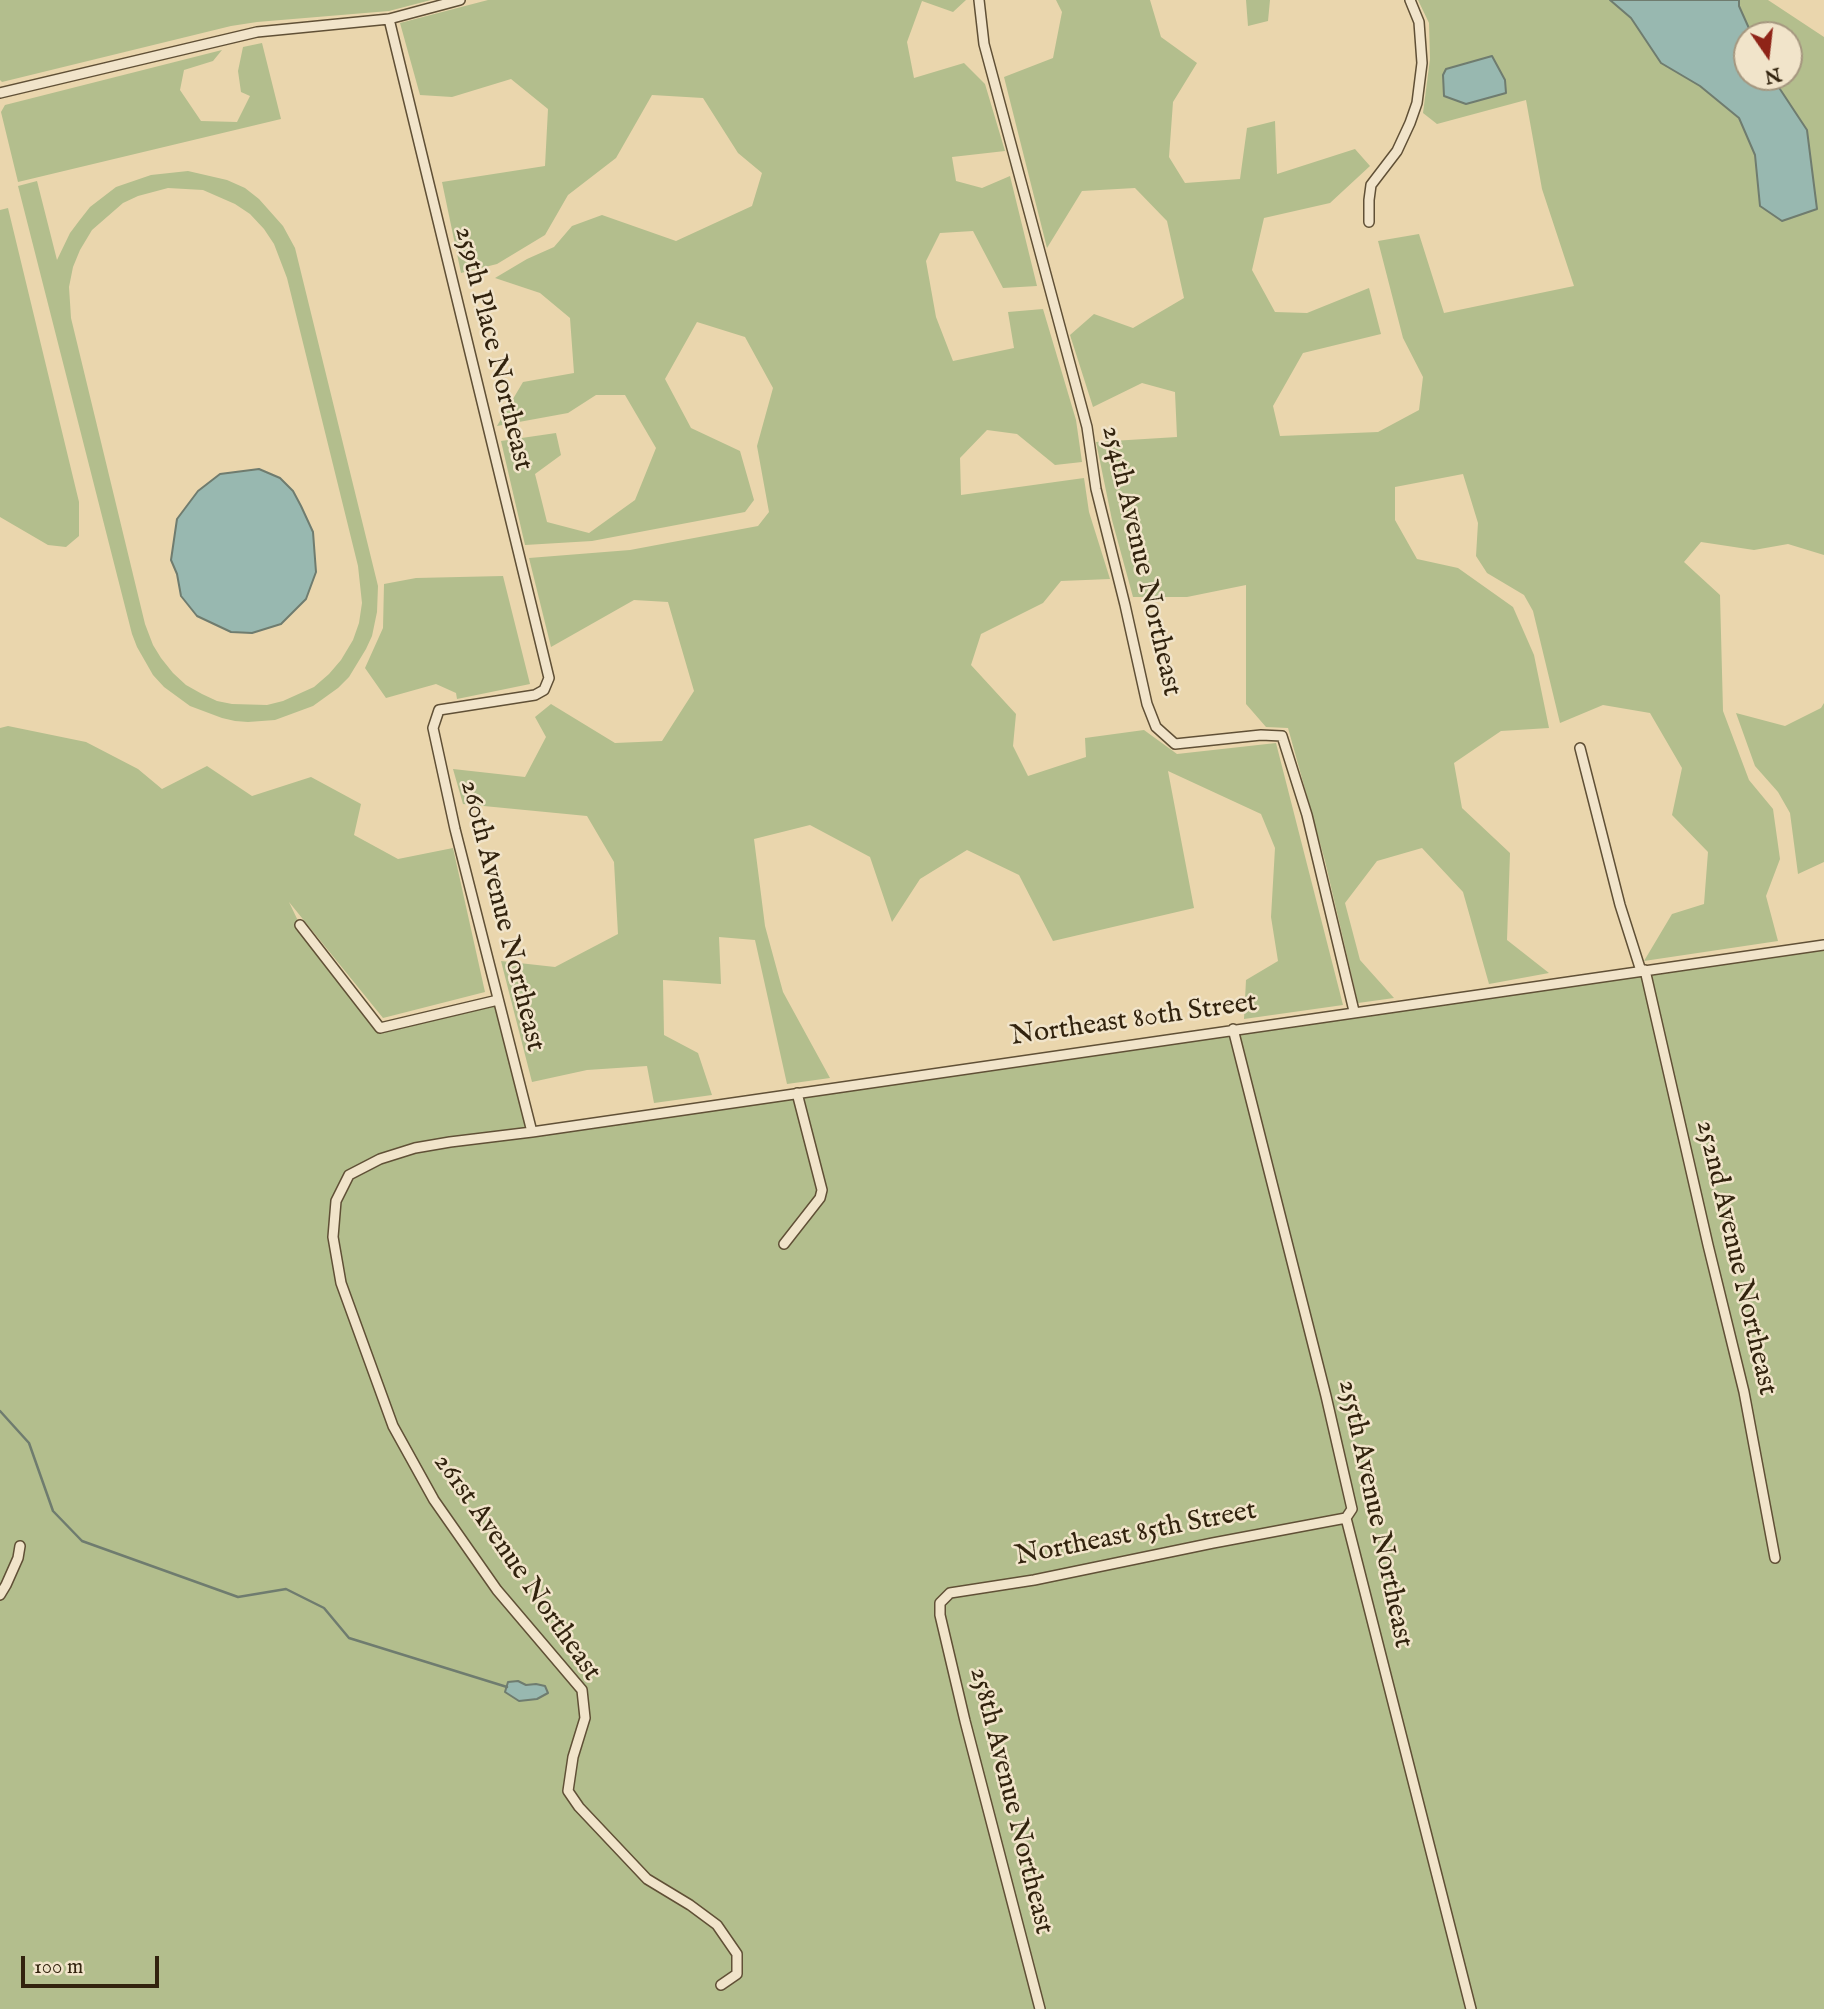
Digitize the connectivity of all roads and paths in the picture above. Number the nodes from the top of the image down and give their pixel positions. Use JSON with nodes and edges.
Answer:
{"nodes":[{"id":1,"x":460,"y":0,"type":"edge"},
{"id":2,"x":979,"y":0,"type":"edge"},
{"id":3,"x":1410,"y":0,"type":"edge"},
{"id":4,"x":388,"y":19,"type":"junction"},
{"id":5,"x":0,"y":93,"type":"edge"},
{"id":6,"x":1369,"y":222,"type":"dead end"},
{"id":7,"x":439,"y":710,"type":"joint"},
{"id":8,"x":1580,"y":748,"type":"dead end"},
{"id":9,"x":300,"y":925,"type":"dead end"},
{"id":10,"x":1824,"y":945,"type":"edge"},
{"id":11,"x":1643,"y":970,"type":"junction"},
{"id":12,"x":498,"y":1000,"type":"junction"},
{"id":13,"x":1354,"y":1012,"type":"junction"},
{"id":14,"x":1233,"y":1029,"type":"junction"},
{"id":15,"x":797,"y":1093,"type":"junction"},
{"id":16,"x":532,"y":1132,"type":"junction"},
{"id":17,"x":450,"y":1142,"type":"joint"},
{"id":18,"x":784,"y":1244,"type":"dead end"},
{"id":19,"x":1346,"y":1518,"type":"junction"},
{"id":20,"x":20,"y":1546,"type":"dead end"},
{"id":21,"x":1775,"y":1558,"type":"dead end"},
{"id":22,"x":0,"y":1595,"type":"edge"},
{"id":23,"x":940,"y":1603,"type":"joint"},
{"id":24,"x":721,"y":1985,"type":"dead end"},
{"id":25,"x":1040,"y":2009,"type":"edge"},
{"id":26,"x":1471,"y":2009,"type":"edge"}],
"edges":[{"from":1,"to":4,"type":"street"},
{"from":2,"to":13,"type":"street","name":"254th Avenue Northeast"},
{"from":3,"to":6,"type":"street"},
{"from":4,"to":5,"type":"street"},
{"from":4,"to":7,"type":"street","name":"259th Place Northeast"},
{"from":7,"to":12,"type":"street","name":"260th Avenue Northeast"},
{"from":8,"to":11,"type":"street","name":"252nd Avenue Northeast"},
{"from":9,"to":12,"type":"street"},
{"from":10,"to":11,"type":"street","name":"Northeast 80th Street"},
{"from":11,"to":13,"type":"street","name":"Northeast 80th Street"},
{"from":11,"to":21,"type":"street","name":"252nd Avenue Northeast"},
{"from":12,"to":16,"type":"street","name":"260th Avenue Northeast"},
{"from":13,"to":14,"type":"street","name":"Northeast 80th Street"},
{"from":14,"to":15,"type":"street","name":"Northeast 80th Street"},
{"from":14,"to":19,"type":"street","name":"255th Avenue Northeast"},
{"from":15,"to":16,"type":"street","name":"Northeast 80th Street"},
{"from":15,"to":18,"type":"street"},
{"from":16,"to":17,"type":"street","name":"Northeast 80th Street"},
{"from":17,"to":24,"type":"street","name":"261st Avenue Northeast"},
{"from":19,"to":23,"type":"street","name":"Northeast 85th Street"},
{"from":19,"to":26,"type":"street","name":"255th Avenue Northeast"},
{"from":20,"to":22,"type":"street"},
{"from":23,"to":25,"type":"street","name":"258th Avenue Northeast"}]}
